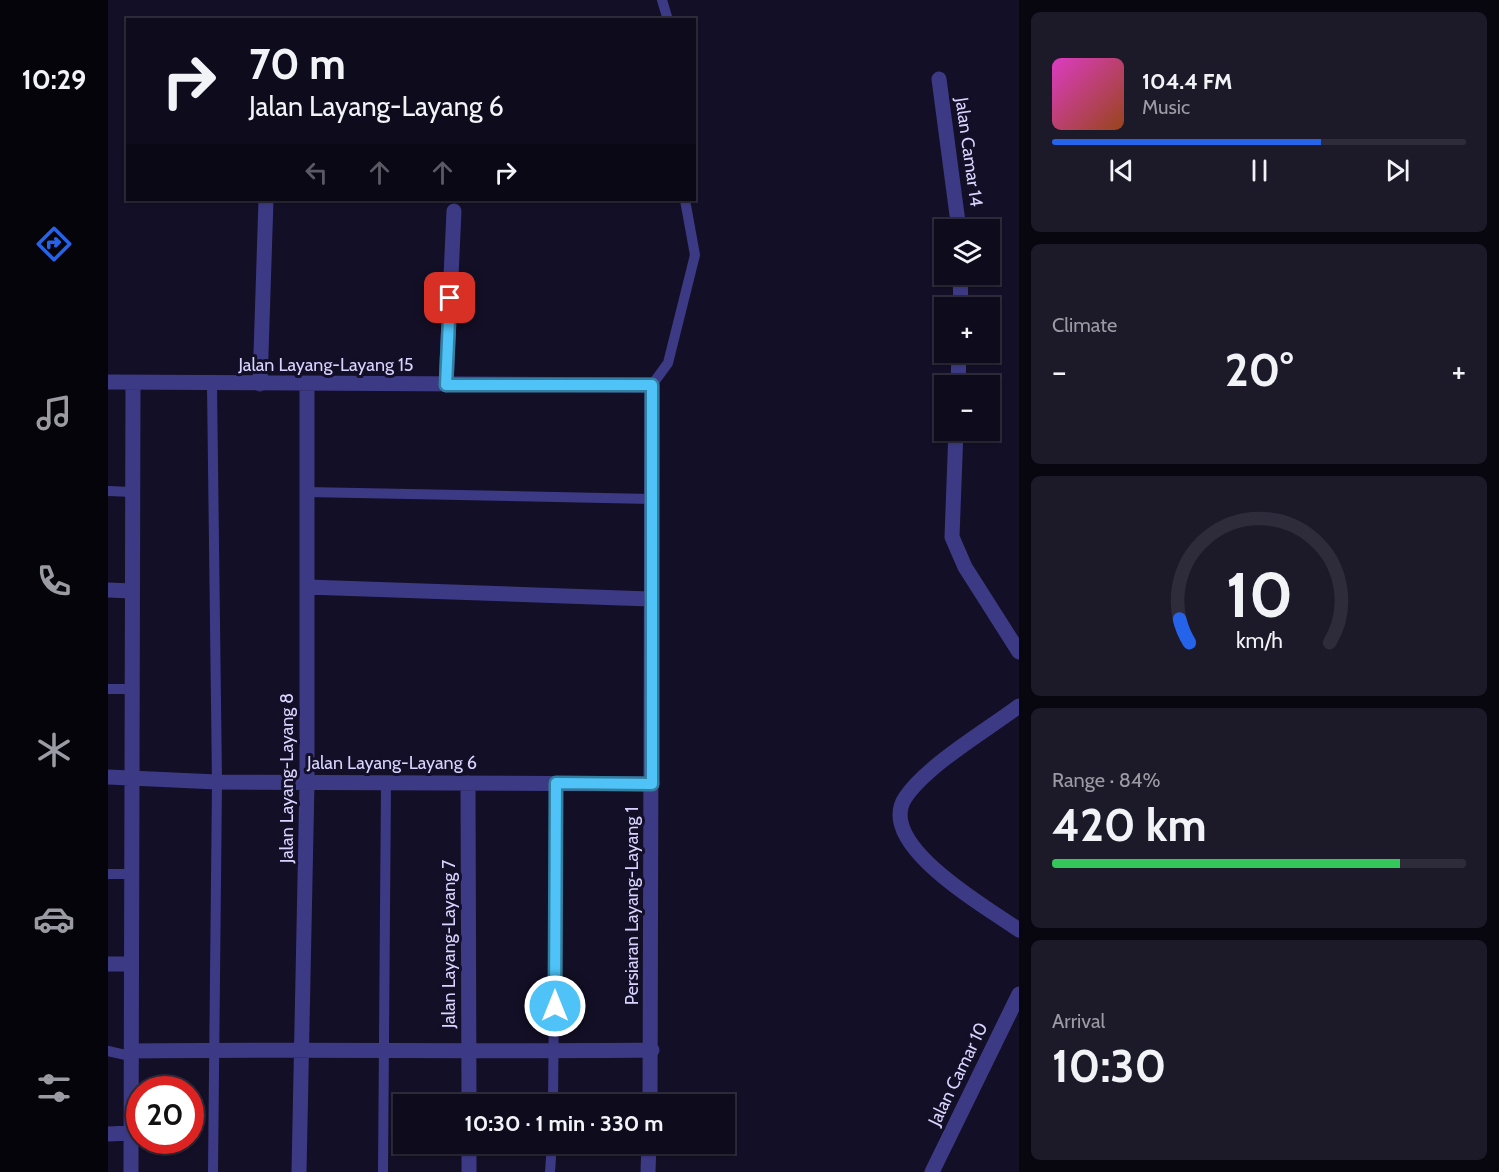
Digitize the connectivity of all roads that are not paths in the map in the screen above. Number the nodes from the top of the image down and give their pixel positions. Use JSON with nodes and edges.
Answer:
{"nodes":[{"id":1,"x":662,"y":0,"type":"edge"},
{"id":2,"x":667,"y":18,"type":"edge"},
{"id":3,"x":939,"y":79,"type":"dead end"},
{"id":4,"x":266,"y":201,"type":"edge"},
{"id":5,"x":685,"y":201,"type":"edge"},
{"id":6,"x":454,"y":211,"type":"dead end"},
{"id":7,"x":958,"y":219,"type":"edge"},
{"id":8,"x":108,"y":382,"type":"edge"},
{"id":9,"x":133,"y":383,"type":"junction"},
{"id":10,"x":260,"y":384,"type":"junction"},
{"id":11,"x":307,"y":384,"type":"junction"},
{"id":12,"x":212,"y":385,"type":"junction"},
{"id":13,"x":446,"y":385,"type":"junction"},
{"id":14,"x":652,"y":385,"type":"junction"},
{"id":15,"x":956,"y":441,"type":"edge"},
{"id":16,"x":108,"y":491,"type":"edge"},
{"id":17,"x":132,"y":492,"type":"junction"},
{"id":18,"x":307,"y":492,"type":"junction"},
{"id":19,"x":652,"y":499,"type":"junction"},
{"id":20,"x":307,"y":587,"type":"junction"},
{"id":21,"x":108,"y":590,"type":"edge"},
{"id":22,"x":132,"y":591,"type":"junction"},
{"id":23,"x":650,"y":599,"type":"junction"},
{"id":24,"x":1019,"y":652,"type":"edge"},
{"id":25,"x":108,"y":689,"type":"edge"},
{"id":26,"x":131,"y":689,"type":"junction"},
{"id":27,"x":1019,"y":706,"type":"edge"},
{"id":28,"x":108,"y":777,"type":"edge"},
{"id":29,"x":132,"y":778,"type":"junction"},
{"id":30,"x":217,"y":782,"type":"junction"},
{"id":31,"x":307,"y":782,"type":"junction"},
{"id":32,"x":386,"y":782,"type":"junction"},
{"id":33,"x":468,"y":783,"type":"junction"},
{"id":34,"x":556,"y":783,"type":"junction"},
{"id":35,"x":652,"y":784,"type":"junction"},
{"id":36,"x":108,"y":874,"type":"edge"},
{"id":37,"x":132,"y":874,"type":"junction"},
{"id":38,"x":1019,"y":930,"type":"edge"},
{"id":39,"x":108,"y":964,"type":"edge"},
{"id":40,"x":131,"y":964,"type":"junction"},
{"id":41,"x":1019,"y":994,"type":"edge"},
{"id":42,"x":302,"y":1049,"type":"junction"},
{"id":43,"x":213,"y":1050,"type":"junction"},
{"id":44,"x":384,"y":1050,"type":"junction"},
{"id":45,"x":652,"y":1050,"type":"junction"},
{"id":46,"x":108,"y":1051,"type":"edge"},
{"id":47,"x":555,"y":1051,"type":"junction"},
{"id":48,"x":469,"y":1052,"type":"junction"},
{"id":49,"x":131,"y":1053,"type":"junction"},
{"id":50,"x":131,"y":1076,"type":"edge"},
{"id":51,"x":469,"y":1094,"type":"edge"},
{"id":52,"x":553,"y":1094,"type":"edge"},
{"id":53,"x":650,"y":1094,"type":"edge"},
{"id":54,"x":126,"y":1133,"type":"edge"},
{"id":55,"x":108,"y":1134,"type":"edge"},
{"id":56,"x":131,"y":1154,"type":"edge"},
{"id":57,"x":469,"y":1154,"type":"edge"},
{"id":58,"x":551,"y":1154,"type":"edge"},
{"id":59,"x":649,"y":1154,"type":"edge"},
{"id":60,"x":131,"y":1172,"type":"edge"},
{"id":61,"x":213,"y":1172,"type":"edge"},
{"id":62,"x":299,"y":1172,"type":"edge"},
{"id":63,"x":383,"y":1172,"type":"edge"},
{"id":64,"x":469,"y":1172,"type":"edge"},
{"id":65,"x":550,"y":1172,"type":"edge"},
{"id":66,"x":648,"y":1172,"type":"edge"},
{"id":67,"x":932,"y":1172,"type":"edge"}],
"edges":[{"from":1,"to":2,"type":"lane"},
{"from":3,"to":7,"type":"street","name":"Jalan Camar 14"},
{"from":4,"to":10,"type":"street"},
{"from":5,"to":14,"type":"lane"},
{"from":6,"to":13,"type":"street"},
{"from":8,"to":9,"type":"street","name":"Jalan Layang-Layang 15"},
{"from":9,"to":12,"type":"street","name":"Jalan Layang-Layang 15"},
{"from":9,"to":17,"type":"street"},
{"from":10,"to":11,"type":"street","name":"Jalan Layang-Layang 15"},
{"from":10,"to":12,"type":"street","name":"Jalan Layang-Layang 15"},
{"from":11,"to":13,"type":"street","name":"Jalan Layang-Layang 15"},
{"from":11,"to":18,"type":"street","name":"Jalan Layang-Layang 8"},
{"from":12,"to":30,"type":"lane"},
{"from":13,"to":14,"type":"street","name":"Jalan Layang-Layang 15"},
{"from":14,"to":19,"type":"street","name":"Persiaran Layang-Layang 1"},
{"from":15,"to":24,"type":"street"},
{"from":16,"to":17,"type":"lane"},
{"from":17,"to":22,"type":"street"},
{"from":18,"to":19,"type":"lane"},
{"from":18,"to":20,"type":"street","name":"Jalan Layang-Layang 8"},
{"from":19,"to":23,"type":"street","name":"Persiaran Layang-Layang 1"},
{"from":20,"to":23,"type":"street"},
{"from":20,"to":31,"type":"street","name":"Jalan Layang-Layang 8"},
{"from":21,"to":22,"type":"street"},
{"from":22,"to":26,"type":"street"},
{"from":23,"to":35,"type":"street","name":"Persiaran Layang-Layang 1"},
{"from":25,"to":26,"type":"lane"},
{"from":26,"to":29,"type":"street"},
{"from":27,"to":38,"type":"street"},
{"from":28,"to":29,"type":"street","name":"Jalan Layang-Layang 6"},
{"from":29,"to":30,"type":"street","name":"Jalan Layang-Layang 6"},
{"from":29,"to":37,"type":"street"},
{"from":30,"to":31,"type":"street","name":"Jalan Layang-Layang 6"},
{"from":30,"to":43,"type":"lane"},
{"from":31,"to":32,"type":"street","name":"Jalan Layang-Layang 6"},
{"from":31,"to":42,"type":"street","name":"Jalan Layang-Layang 8"},
{"from":32,"to":33,"type":"street","name":"Jalan Layang-Layang 6"},
{"from":32,"to":44,"type":"lane"},
{"from":33,"to":34,"type":"street","name":"Jalan Layang-Layang 6"},
{"from":33,"to":48,"type":"street","name":"Jalan Layang-Layang 7"},
{"from":34,"to":35,"type":"street","name":"Jalan Layang-Layang 6"},
{"from":34,"to":47,"type":"lane"},
{"from":35,"to":45,"type":"street","name":"Persiaran Layang-Layang 1"},
{"from":36,"to":37,"type":"lane"},
{"from":37,"to":40,"type":"street"},
{"from":39,"to":40,"type":"street"},
{"from":40,"to":49,"type":"street"},
{"from":41,"to":67,"type":"street","name":"Jalan Camar 10"},
{"from":42,"to":43,"type":"street"},
{"from":42,"to":44,"type":"street"},
{"from":42,"to":62,"type":"street","name":"Jalan Layang-Layang 8"},
{"from":43,"to":49,"type":"street"},
{"from":43,"to":61,"type":"lane"},
{"from":44,"to":48,"type":"street"},
{"from":44,"to":63,"type":"lane"},
{"from":45,"to":47,"type":"street"},
{"from":45,"to":53,"type":"street","name":"Persiaran Layang-Layang 1"},
{"from":46,"to":49,"type":"lane"},
{"from":47,"to":48,"type":"street"},
{"from":47,"to":52,"type":"lane"},
{"from":48,"to":51,"type":"street","name":"Jalan Layang-Layang 7"},
{"from":49,"to":50,"type":"street"},
{"from":54,"to":55,"type":"street"},
{"from":56,"to":60,"type":"street"},
{"from":57,"to":64,"type":"street"},
{"from":58,"to":65,"type":"lane"},
{"from":59,"to":66,"type":"street"}]}
